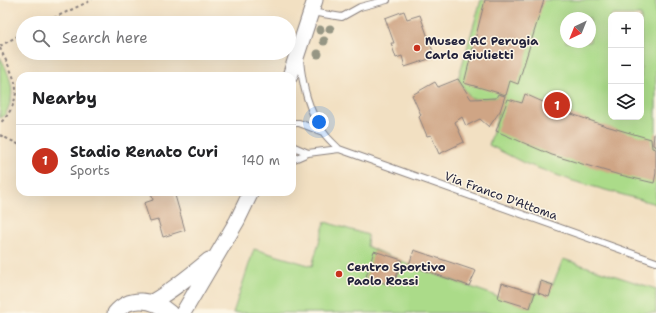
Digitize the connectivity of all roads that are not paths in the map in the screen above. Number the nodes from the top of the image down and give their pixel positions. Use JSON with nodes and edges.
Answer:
{"nodes":[{"id":1,"x":386,"y":0,"type":"edge"},
{"id":2,"x":313,"y":6,"type":"edge"},
{"id":3,"x":299,"y":50,"type":"junction"},
{"id":4,"x":296,"y":59,"type":"edge"},
{"id":5,"x":296,"y":60,"type":"edge"},
{"id":6,"x":291,"y":72,"type":"edge"},
{"id":7,"x":296,"y":124,"type":"edge"},
{"id":8,"x":323,"y":132,"type":"junction"},
{"id":9,"x":296,"y":148,"type":"edge"},
{"id":10,"x":339,"y":149,"type":"junction"},
{"id":11,"x":308,"y":153,"type":"junction"},
{"id":12,"x":296,"y":158,"type":"edge"},
{"id":13,"x":249,"y":196,"type":"edge"},
{"id":14,"x":220,"y":250,"type":"junction"},
{"id":15,"x":656,"y":262,"type":"edge"},
{"id":16,"x":152,"y":302,"type":"junction"},
{"id":17,"x":115,"y":312,"type":"edge"},
{"id":18,"x":170,"y":313,"type":"edge"},
{"id":19,"x":183,"y":313,"type":"edge"}],
"edges":[{"from":1,"to":2,"type":"lane"},
{"from":2,"to":3,"type":"street"},
{"from":3,"to":4,"type":"street"},
{"from":3,"to":8,"type":"lane","name":"Via Franco D'Attoma"},
{"from":5,"to":6,"type":"street"},
{"from":7,"to":8,"type":"lane","name":"Via Franco D'Attoma"},
{"from":8,"to":10,"type":"lane","name":"Via Franco D'Attoma"},
{"from":9,"to":11,"type":"lane"},
{"from":10,"to":11,"type":"lane","name":"Via Franco D'Attoma"},
{"from":10,"to":15,"type":"lane","name":"Via Franco D'Attoma"},
{"from":11,"to":12,"type":"lane","name":"Via Franco D'Attoma"},
{"from":13,"to":14,"type":"street"},
{"from":14,"to":16,"type":"street"},
{"from":14,"to":19,"type":"street"},
{"from":16,"to":17,"type":"street"},
{"from":16,"to":18,"type":"street"}]}
